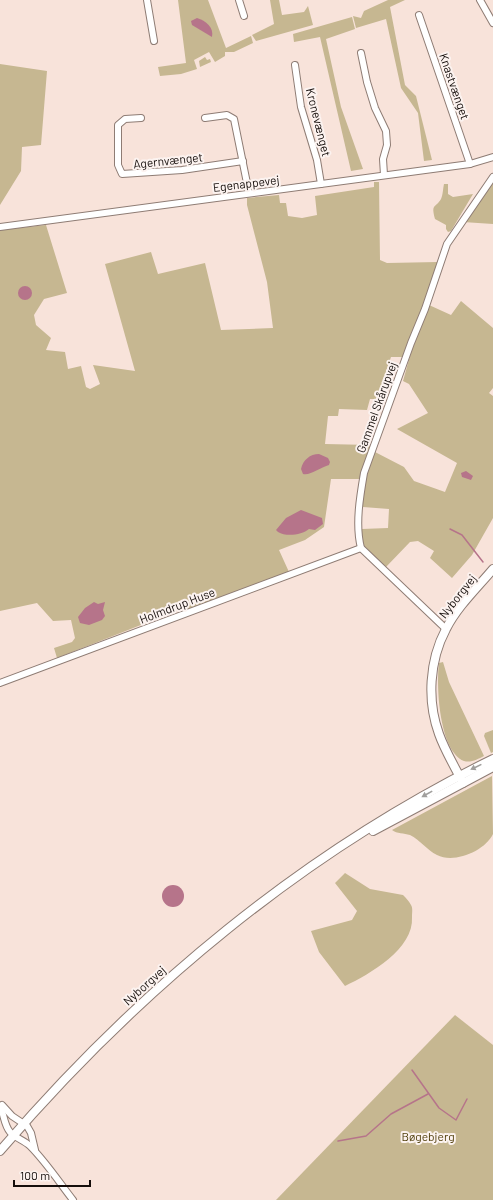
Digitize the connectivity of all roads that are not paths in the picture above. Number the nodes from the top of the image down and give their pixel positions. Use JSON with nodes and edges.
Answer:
{"nodes":[{"id":1,"x":147,"y":0,"type":"edge"},
{"id":2,"x":239,"y":0,"type":"edge"},
{"id":3,"x":480,"y":0,"type":"edge"},
{"id":4,"x":419,"y":15,"type":"dead end"},
{"id":5,"x":244,"y":16,"type":"dead end"},
{"id":6,"x":493,"y":23,"type":"edge"},
{"id":7,"x":154,"y":41,"type":"dead end"},
{"id":8,"x":361,"y":53,"type":"dead end"},
{"id":9,"x":295,"y":65,"type":"dead end"},
{"id":10,"x":141,"y":118,"type":"dead end"},
{"id":11,"x":205,"y":118,"type":"dead end"},
{"id":12,"x":493,"y":157,"type":"edge"},
{"id":13,"x":243,"y":161,"type":"junction"},
{"id":14,"x":470,"y":164,"type":"junction"},
{"id":15,"x":384,"y":175,"type":"junction"},
{"id":16,"x":493,"y":177,"type":"edge"},
{"id":17,"x":321,"y":184,"type":"junction"},
{"id":18,"x":250,"y":194,"type":"junction"},
{"id":19,"x":0,"y":227,"type":"edge"},
{"id":20,"x":361,"y":548,"type":"junction"},
{"id":21,"x":493,"y":569,"type":"edge"},
{"id":22,"x":446,"y":630,"type":"junction"},
{"id":23,"x":0,"y":683,"type":"edge"},
{"id":24,"x":493,"y":759,"type":"edge"},
{"id":25,"x":493,"y":767,"type":"edge"},
{"id":26,"x":459,"y":776,"type":"junction"},
{"id":27,"x":463,"y":783,"type":"junction"},
{"id":28,"x":323,"y":859,"type":"junction"},
{"id":29,"x":0,"y":1105,"type":"edge"},
{"id":30,"x":24,"y":1123,"type":"junction"},
{"id":31,"x":14,"y":1135,"type":"junction"},
{"id":32,"x":0,"y":1151,"type":"edge"},
{"id":33,"x":37,"y":1153,"type":"junction"},
{"id":34,"x":73,"y":1200,"type":"edge"}],
"edges":[{"from":1,"to":7,"type":"street"},
{"from":2,"to":5,"type":"street"},
{"from":3,"to":6,"type":"street"},
{"from":4,"to":14,"type":"street","name":"Knastvænget"},
{"from":8,"to":15,"type":"street"},
{"from":9,"to":17,"type":"street","name":"Kronevænget"},
{"from":10,"to":13,"type":"street","name":"Agernvænget"},
{"from":11,"to":13,"type":"street"},
{"from":12,"to":14,"type":"street","name":"Egenappevej"},
{"from":13,"to":18,"type":"street"},
{"from":14,"to":15,"type":"street","name":"Egenappevej"},
{"from":15,"to":17,"type":"street","name":"Egenappevej"},
{"from":16,"to":20,"type":"street","name":"Gammel Skårupvej"},
{"from":17,"to":18,"type":"street","name":"Egenappevej"},
{"from":18,"to":19,"type":"street","name":"Egenappevej"},
{"from":20,"to":22,"type":"street"},
{"from":20,"to":23,"type":"street","name":"Holmdrup Huse"},
{"from":21,"to":22,"type":"main road","name":"Nyborgvej"},
{"from":22,"to":26,"type":"main road","name":"Nyborgvej"},
{"from":24,"to":26,"type":"main road","one_way":true},
{"from":25,"to":27,"type":"main road"},
{"from":26,"to":27,"type":"main road","name":"Nyborgvej"},
{"from":26,"to":28,"type":"main road","name":"Nyborgvej","one_way":true},
{"from":27,"to":28,"type":"main road","name":"Nyborgvej"},
{"from":28,"to":30,"type":"main road","name":"Nyborgvej"},
{"from":29,"to":30,"type":"street"},
{"from":29,"to":31,"type":"street"},
{"from":30,"to":31,"type":"main road","name":"Nyborgvej"},
{"from":30,"to":33,"type":"street"},
{"from":31,"to":32,"type":"main road","name":"Nyborgvej"},
{"from":31,"to":33,"type":"street"},
{"from":33,"to":34,"type":"street"}]}
